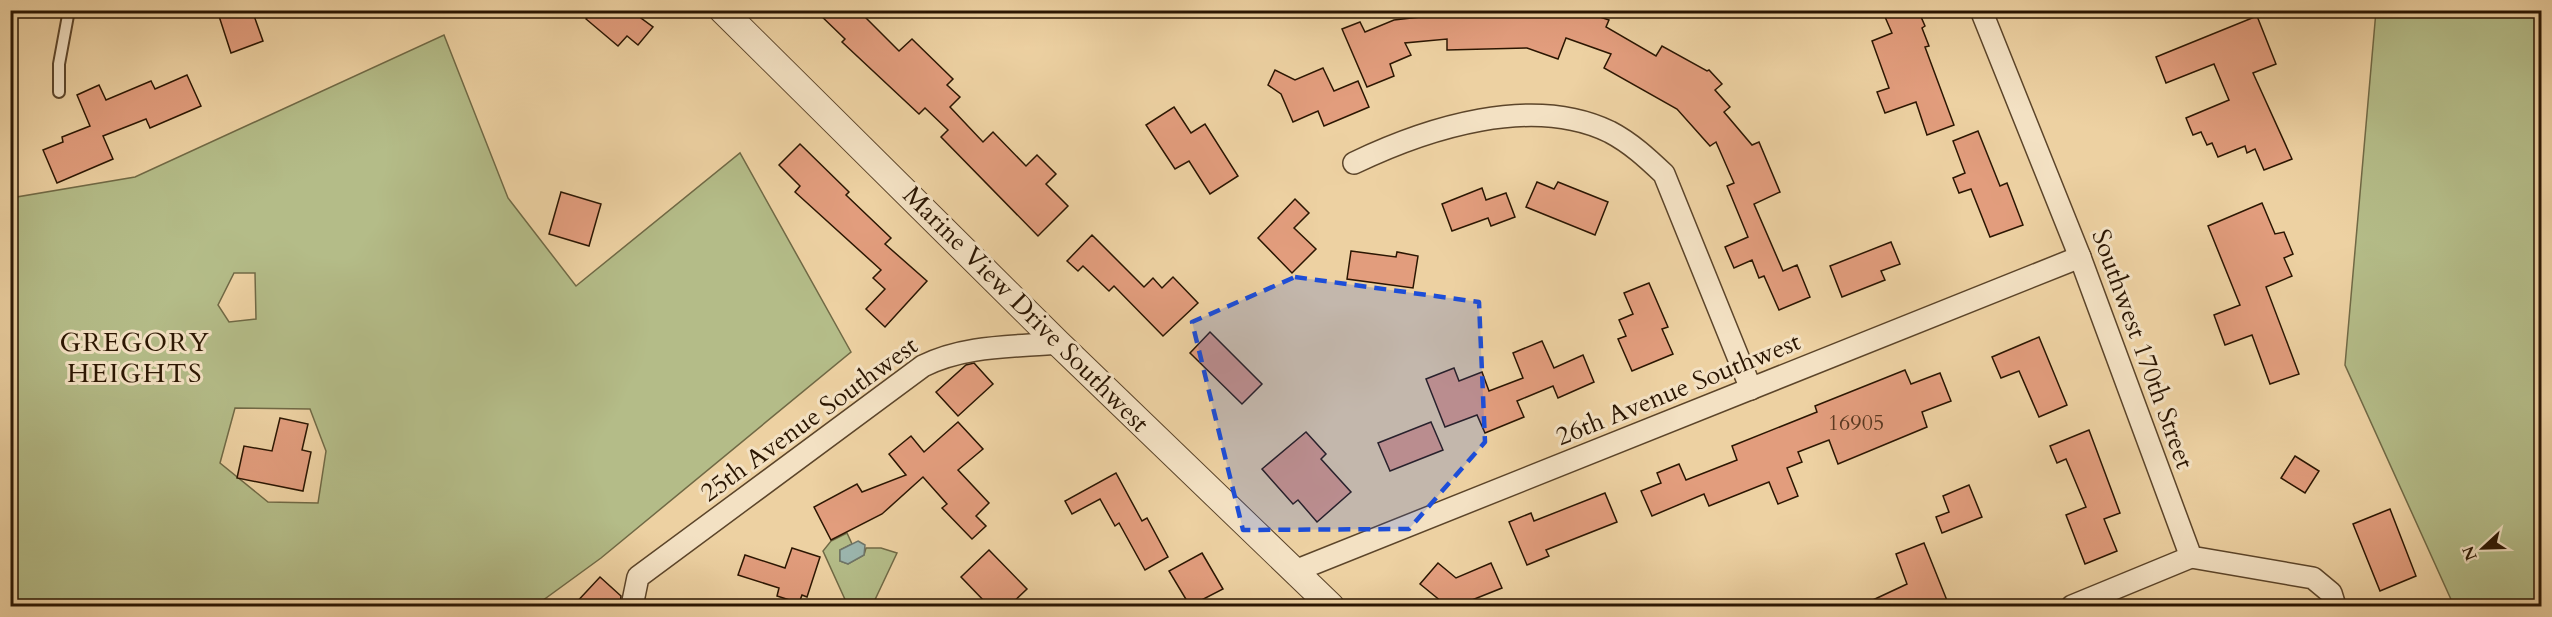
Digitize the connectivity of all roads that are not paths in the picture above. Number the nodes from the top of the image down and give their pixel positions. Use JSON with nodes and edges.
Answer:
{"nodes":[{"id":1,"x":69,"y":10,"type":"edge"},
{"id":2,"x":722,"y":10,"type":"edge"},
{"id":3,"x":1981,"y":10,"type":"edge"},
{"id":4,"x":59,"y":92,"type":"dead end"},
{"id":5,"x":1354,"y":163,"type":"dead end"},
{"id":6,"x":2080,"y":256,"type":"junction"},
{"id":7,"x":1059,"y":344,"type":"junction"},
{"id":8,"x":1751,"y":389,"type":"junction"},
{"id":9,"x":2191,"y":557,"type":"junction"},
{"id":10,"x":1295,"y":571,"type":"junction"},
{"id":11,"x":632,"y":606,"type":"edge"},
{"id":12,"x":1331,"y":606,"type":"edge"},
{"id":13,"x":2072,"y":606,"type":"edge"},
{"id":14,"x":2335,"y":606,"type":"edge"}],
"edges":[{"from":1,"to":4,"type":"lane"},
{"from":2,"to":7,"type":"street","name":"Marine View Drive Southwest"},
{"from":3,"to":6,"type":"street","name":"Southwest 170th Street"},
{"from":5,"to":8,"type":"street"},
{"from":6,"to":8,"type":"street","name":"26th Avenue Southwest"},
{"from":6,"to":9,"type":"street","name":"Southwest 170th Street"},
{"from":7,"to":10,"type":"street","name":"Marine View Drive Southwest"},
{"from":7,"to":11,"type":"street","name":"25th Avenue Southwest"},
{"from":8,"to":10,"type":"street","name":"26th Avenue Southwest"},
{"from":9,"to":13,"type":"street"},
{"from":9,"to":14,"type":"street"},
{"from":10,"to":12,"type":"street","name":"Marine View Drive Southwest"}]}
